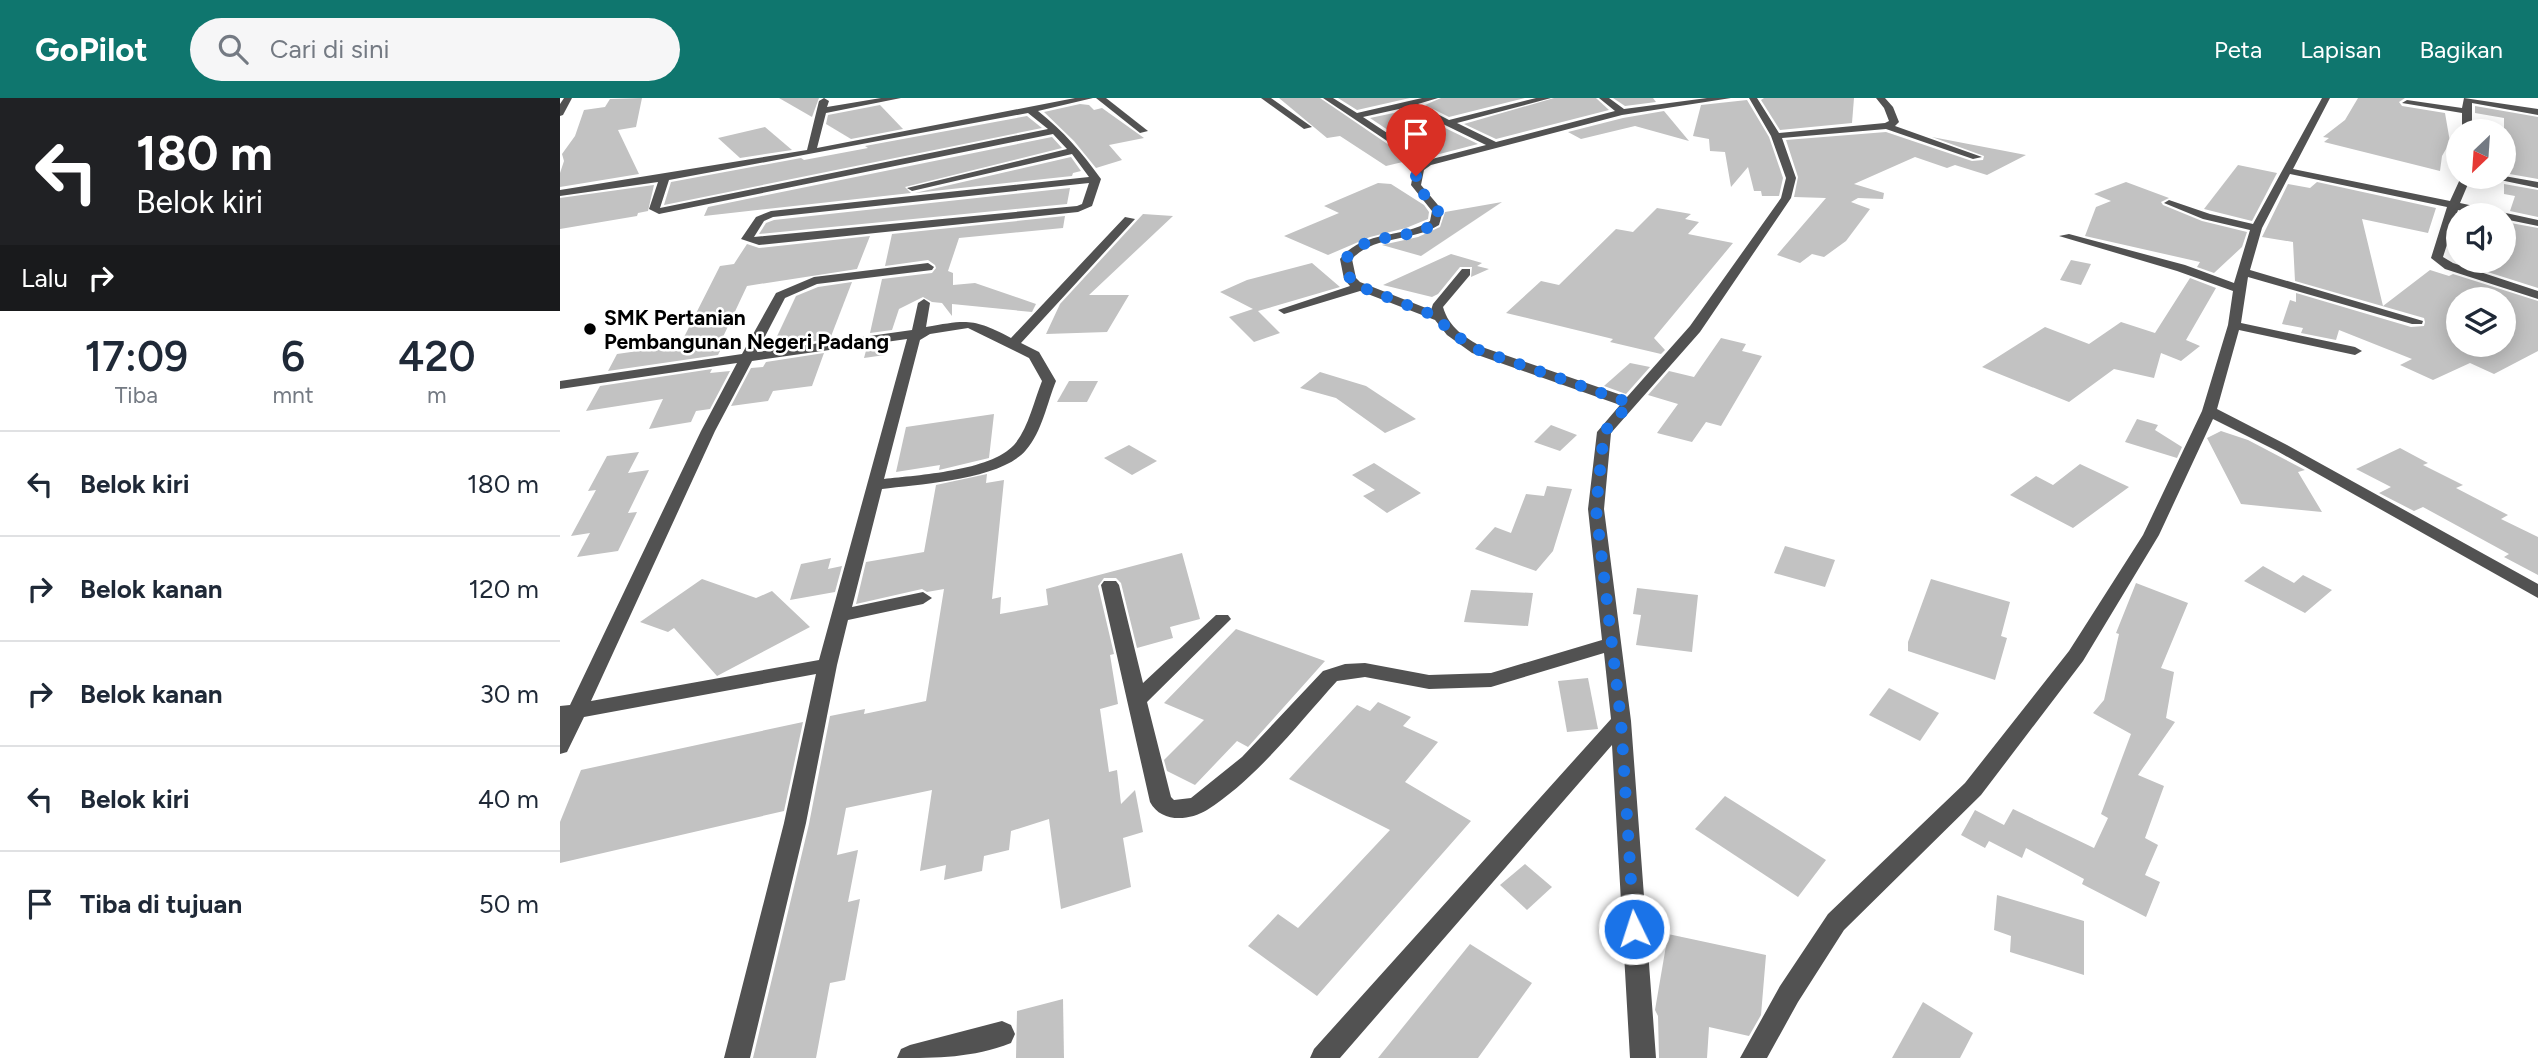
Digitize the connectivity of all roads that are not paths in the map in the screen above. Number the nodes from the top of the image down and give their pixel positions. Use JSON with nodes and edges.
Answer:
{"nodes":[{"id":1,"x":568,"y":98,"type":"edge"},
{"id":2,"x":825,"y":98,"type":"edge"},
{"id":3,"x":897,"y":98,"type":"edge"},
{"id":4,"x":1089,"y":98,"type":"edge"},
{"id":5,"x":1100,"y":98,"type":"edge"},
{"id":6,"x":1265,"y":98,"type":"edge"},
{"id":7,"x":1327,"y":98,"type":"edge"},
{"id":8,"x":1434,"y":98,"type":"edge"},
{"id":9,"x":1547,"y":98,"type":"edge"},
{"id":10,"x":1604,"y":98,"type":"edge"},
{"id":11,"x":1727,"y":98,"type":"edge"},
{"id":12,"x":1753,"y":98,"type":"edge"},
{"id":13,"x":1880,"y":98,"type":"edge"},
{"id":14,"x":2326,"y":98,"type":"edge"},
{"id":15,"x":1704,"y":101,"type":"junction"},
{"id":16,"x":1666,"y":102,"type":"edge"},
{"id":17,"x":2407,"y":103,"type":"dead end"},
{"id":18,"x":2467,"y":103,"type":"edge"},
{"id":19,"x":1410,"y":104,"type":"junction"},
{"id":20,"x":1031,"y":110,"type":"junction"},
{"id":21,"x":821,"y":111,"type":"junction"},
{"id":22,"x":1622,"y":112,"type":"junction"},
{"id":23,"x":560,"y":113,"type":"edge"},
{"id":24,"x":2538,"y":113,"type":"edge"},
{"id":25,"x":1356,"y":116,"type":"junction"},
{"id":26,"x":1678,"y":117,"type":"dead end"},
{"id":27,"x":1447,"y":123,"type":"junction"},
{"id":28,"x":1887,"y":126,"type":"junction"},
{"id":29,"x":1307,"y":127,"type":"dead end"},
{"id":30,"x":1056,"y":130,"type":"junction"},
{"id":31,"x":1143,"y":131,"type":"dead end"},
{"id":32,"x":1776,"y":136,"type":"junction"},
{"id":33,"x":1496,"y":146,"type":"junction"},
{"id":34,"x":1076,"y":150,"type":"junction"},
{"id":35,"x":811,"y":152,"type":"junction"},
{"id":36,"x":1978,"y":157,"type":"dead end"},
{"id":37,"x":1427,"y":163,"type":"junction"},
{"id":38,"x":2289,"y":172,"type":"junction"},
{"id":39,"x":665,"y":178,"type":"junction"},
{"id":40,"x":1096,"y":179,"type":"junction"},
{"id":41,"x":2516,"y":181,"type":"edge"},
{"id":42,"x":2538,"y":185,"type":"edge"},
{"id":43,"x":560,"y":192,"type":"edge"},
{"id":44,"x":869,"y":201,"type":"junction"},
{"id":45,"x":2449,"y":203,"type":"edge"},
{"id":46,"x":2169,"y":204,"type":"dead end"},
{"id":47,"x":931,"y":210,"type":"junction"},
{"id":48,"x":2516,"y":218,"type":"edge"},
{"id":49,"x":1129,"y":219,"type":"dead end"},
{"id":50,"x":2538,"y":223,"type":"edge"},
{"id":51,"x":2256,"y":228,"type":"junction"},
{"id":52,"x":2446,"y":229,"type":"edge"},
{"id":53,"x":2064,"y":236,"type":"dead end"},
{"id":54,"x":2446,"y":265,"type":"edge"},
{"id":55,"x":928,"y":267,"type":"dead end"},
{"id":56,"x":1466,"y":272,"type":"dead end"},
{"id":57,"x":2471,"y":273,"type":"edge"},
{"id":58,"x":2242,"y":281,"type":"junction"},
{"id":59,"x":1360,"y":287,"type":"junction"},
{"id":60,"x":2538,"y":295,"type":"edge"},
{"id":61,"x":924,"y":303,"type":"dead end"},
{"id":62,"x":1284,"y":310,"type":"dead end"},
{"id":63,"x":1438,"y":317,"type":"junction"},
{"id":64,"x":2417,"y":321,"type":"dead end"},
{"id":65,"x":2234,"y":325,"type":"junction"},
{"id":66,"x":918,"y":333,"type":"junction"},
{"id":67,"x":1013,"y":344,"type":"junction"},
{"id":68,"x":2355,"y":351,"type":"dead end"},
{"id":69,"x":746,"y":358,"type":"junction"},
{"id":70,"x":560,"y":385,"type":"edge"},
{"id":71,"x":1630,"y":403,"type":"junction"},
{"id":72,"x":2209,"y":411,"type":"junction"},
{"id":73,"x":875,"y":485,"type":"junction"},
{"id":74,"x":1110,"y":585,"type":"dead end"},
{"id":75,"x":2538,"y":592,"type":"edge"},
{"id":76,"x":923,"y":598,"type":"dead end"},
{"id":77,"x":841,"y":615,"type":"junction"},
{"id":78,"x":1222,"y":619,"type":"dead end"},
{"id":79,"x":1612,"y":644,"type":"junction"},
{"id":80,"x":827,"y":666,"type":"junction"},
{"id":81,"x":1137,"y":700,"type":"junction"},
{"id":82,"x":568,"y":712,"type":"edge"},
{"id":83,"x":1621,"y":721,"type":"junction"},
{"id":84,"x":560,"y":746,"type":"edge"},
{"id":85,"x":1002,"y":1034,"type":"dead end"},
{"id":86,"x":921,"y":1057,"type":"edge"},
{"id":87,"x":737,"y":1058,"type":"edge"},
{"id":88,"x":1322,"y":1058,"type":"edge"},
{"id":89,"x":1643,"y":1058,"type":"edge"},
{"id":90,"x":1753,"y":1058,"type":"edge"}],
"edges":[{"from":1,"to":23,"type":"street"},
{"from":2,"to":21,"type":"street"},
{"from":3,"to":21,"type":"street"},
{"from":4,"to":20,"type":"street"},
{"from":5,"to":31,"type":"street"},
{"from":6,"to":29,"type":"street"},
{"from":7,"to":25,"type":"street"},
{"from":8,"to":19,"type":"street"},
{"from":9,"to":27,"type":"street"},
{"from":10,"to":22,"type":"street"},
{"from":11,"to":15,"type":"street"},
{"from":12,"to":32,"type":"street"},
{"from":13,"to":28,"type":"street"},
{"from":14,"to":38,"type":"street"},
{"from":15,"to":16,"type":"street"},
{"from":15,"to":26,"type":"street"},
{"from":16,"to":22,"type":"street"},
{"from":17,"to":18,"type":"street"},
{"from":18,"to":24,"type":"street"},
{"from":19,"to":25,"type":"street"},
{"from":19,"to":27,"type":"street"},
{"from":20,"to":30,"type":"street"},
{"from":20,"to":35,"type":"street"},
{"from":21,"to":35,"type":"street"},
{"from":22,"to":33,"type":"street"},
{"from":25,"to":37,"type":"street"},
{"from":27,"to":33,"type":"street"},
{"from":28,"to":32,"type":"street"},
{"from":28,"to":36,"type":"street"},
{"from":30,"to":34,"type":"street"},
{"from":30,"to":39,"type":"street"},
{"from":32,"to":71,"type":"street"},
{"from":33,"to":37,"type":"street"},
{"from":34,"to":40,"type":"street"},
{"from":34,"to":44,"type":"street"},
{"from":35,"to":39,"type":"street"},
{"from":37,"to":59,"type":"street"},
{"from":38,"to":45,"type":"street"},
{"from":38,"to":51,"type":"street"},
{"from":39,"to":43,"type":"street"},
{"from":40,"to":47,"type":"street"},
{"from":40,"to":47,"type":"street"},
{"from":41,"to":42,"type":"street"},
{"from":44,"to":47,"type":"street"},
{"from":44,"to":47,"type":"street"},
{"from":46,"to":51,"type":"street"},
{"from":48,"to":50,"type":"street"},
{"from":49,"to":67,"type":"street"},
{"from":51,"to":58,"type":"street"},
{"from":52,"to":54,"type":"street"},
{"from":53,"to":58,"type":"street"},
{"from":55,"to":69,"type":"street"},
{"from":56,"to":63,"type":"street"},
{"from":57,"to":60,"type":"street"},
{"from":58,"to":64,"type":"street"},
{"from":58,"to":65,"type":"street"},
{"from":59,"to":62,"type":"street"},
{"from":59,"to":63,"type":"street"},
{"from":61,"to":66,"type":"street"},
{"from":63,"to":71,"type":"street"},
{"from":65,"to":68,"type":"street"},
{"from":65,"to":72,"type":"street"},
{"from":66,"to":67,"type":"street"},
{"from":66,"to":69,"type":"street"},
{"from":66,"to":73,"type":"street"},
{"from":67,"to":73,"type":"street"},
{"from":69,"to":70,"type":"street"},
{"from":69,"to":82,"type":"street"},
{"from":71,"to":79,"type":"street"},
{"from":72,"to":75,"type":"street"},
{"from":72,"to":90,"type":"street"},
{"from":73,"to":77,"type":"street"},
{"from":74,"to":81,"type":"street"},
{"from":76,"to":77,"type":"street"},
{"from":77,"to":80,"type":"street"},
{"from":78,"to":81,"type":"street"},
{"from":79,"to":81,"type":"street"},
{"from":79,"to":83,"type":"street"},
{"from":80,"to":82,"type":"street"},
{"from":80,"to":87,"type":"street"},
{"from":82,"to":84,"type":"street"},
{"from":83,"to":88,"type":"street"},
{"from":83,"to":89,"type":"street"},
{"from":85,"to":86,"type":"street"}]}
